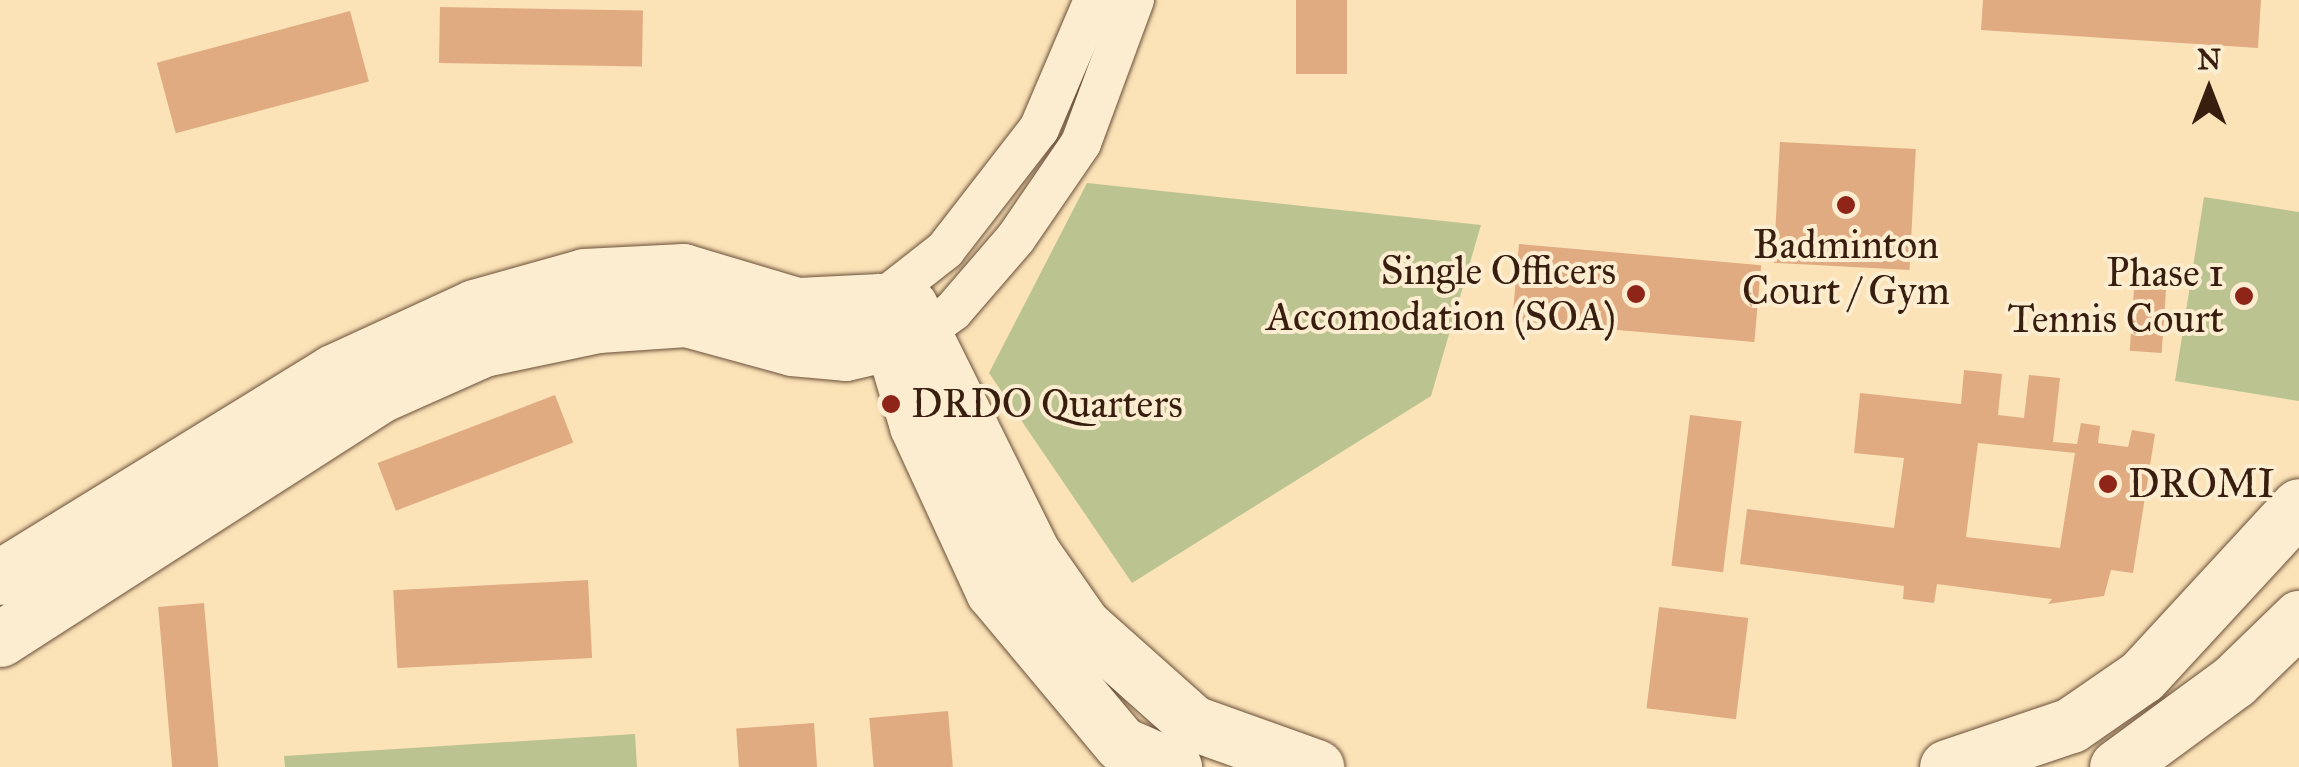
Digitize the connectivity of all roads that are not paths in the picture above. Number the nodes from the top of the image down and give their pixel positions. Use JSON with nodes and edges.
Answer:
{"nodes":[{"id":1,"x":1094,"y":0,"type":"edge"},
{"id":2,"x":1134,"y":0,"type":"edge"},
{"id":3,"x":899,"y":318,"type":"junction"},
{"id":4,"x":2299,"y":506,"type":"edge"},
{"id":5,"x":0,"y":577,"type":"edge"},
{"id":6,"x":2299,"y":618,"type":"edge"},
{"id":7,"x":0,"y":639,"type":"edge"},
{"id":8,"x":1174,"y":767,"type":"edge"},
{"id":9,"x":1316,"y":767,"type":"edge"},
{"id":10,"x":1947,"y":767,"type":"edge"},
{"id":11,"x":2117,"y":767,"type":"edge"}],
"edges":[{"from":1,"to":3,"type":"street"},
{"from":2,"to":3,"type":"street"},
{"from":3,"to":5,"type":"street"},
{"from":3,"to":7,"type":"street"},
{"from":3,"to":8,"type":"street"},
{"from":3,"to":9,"type":"street"},
{"from":4,"to":10,"type":"street"},
{"from":6,"to":11,"type":"street"}]}
